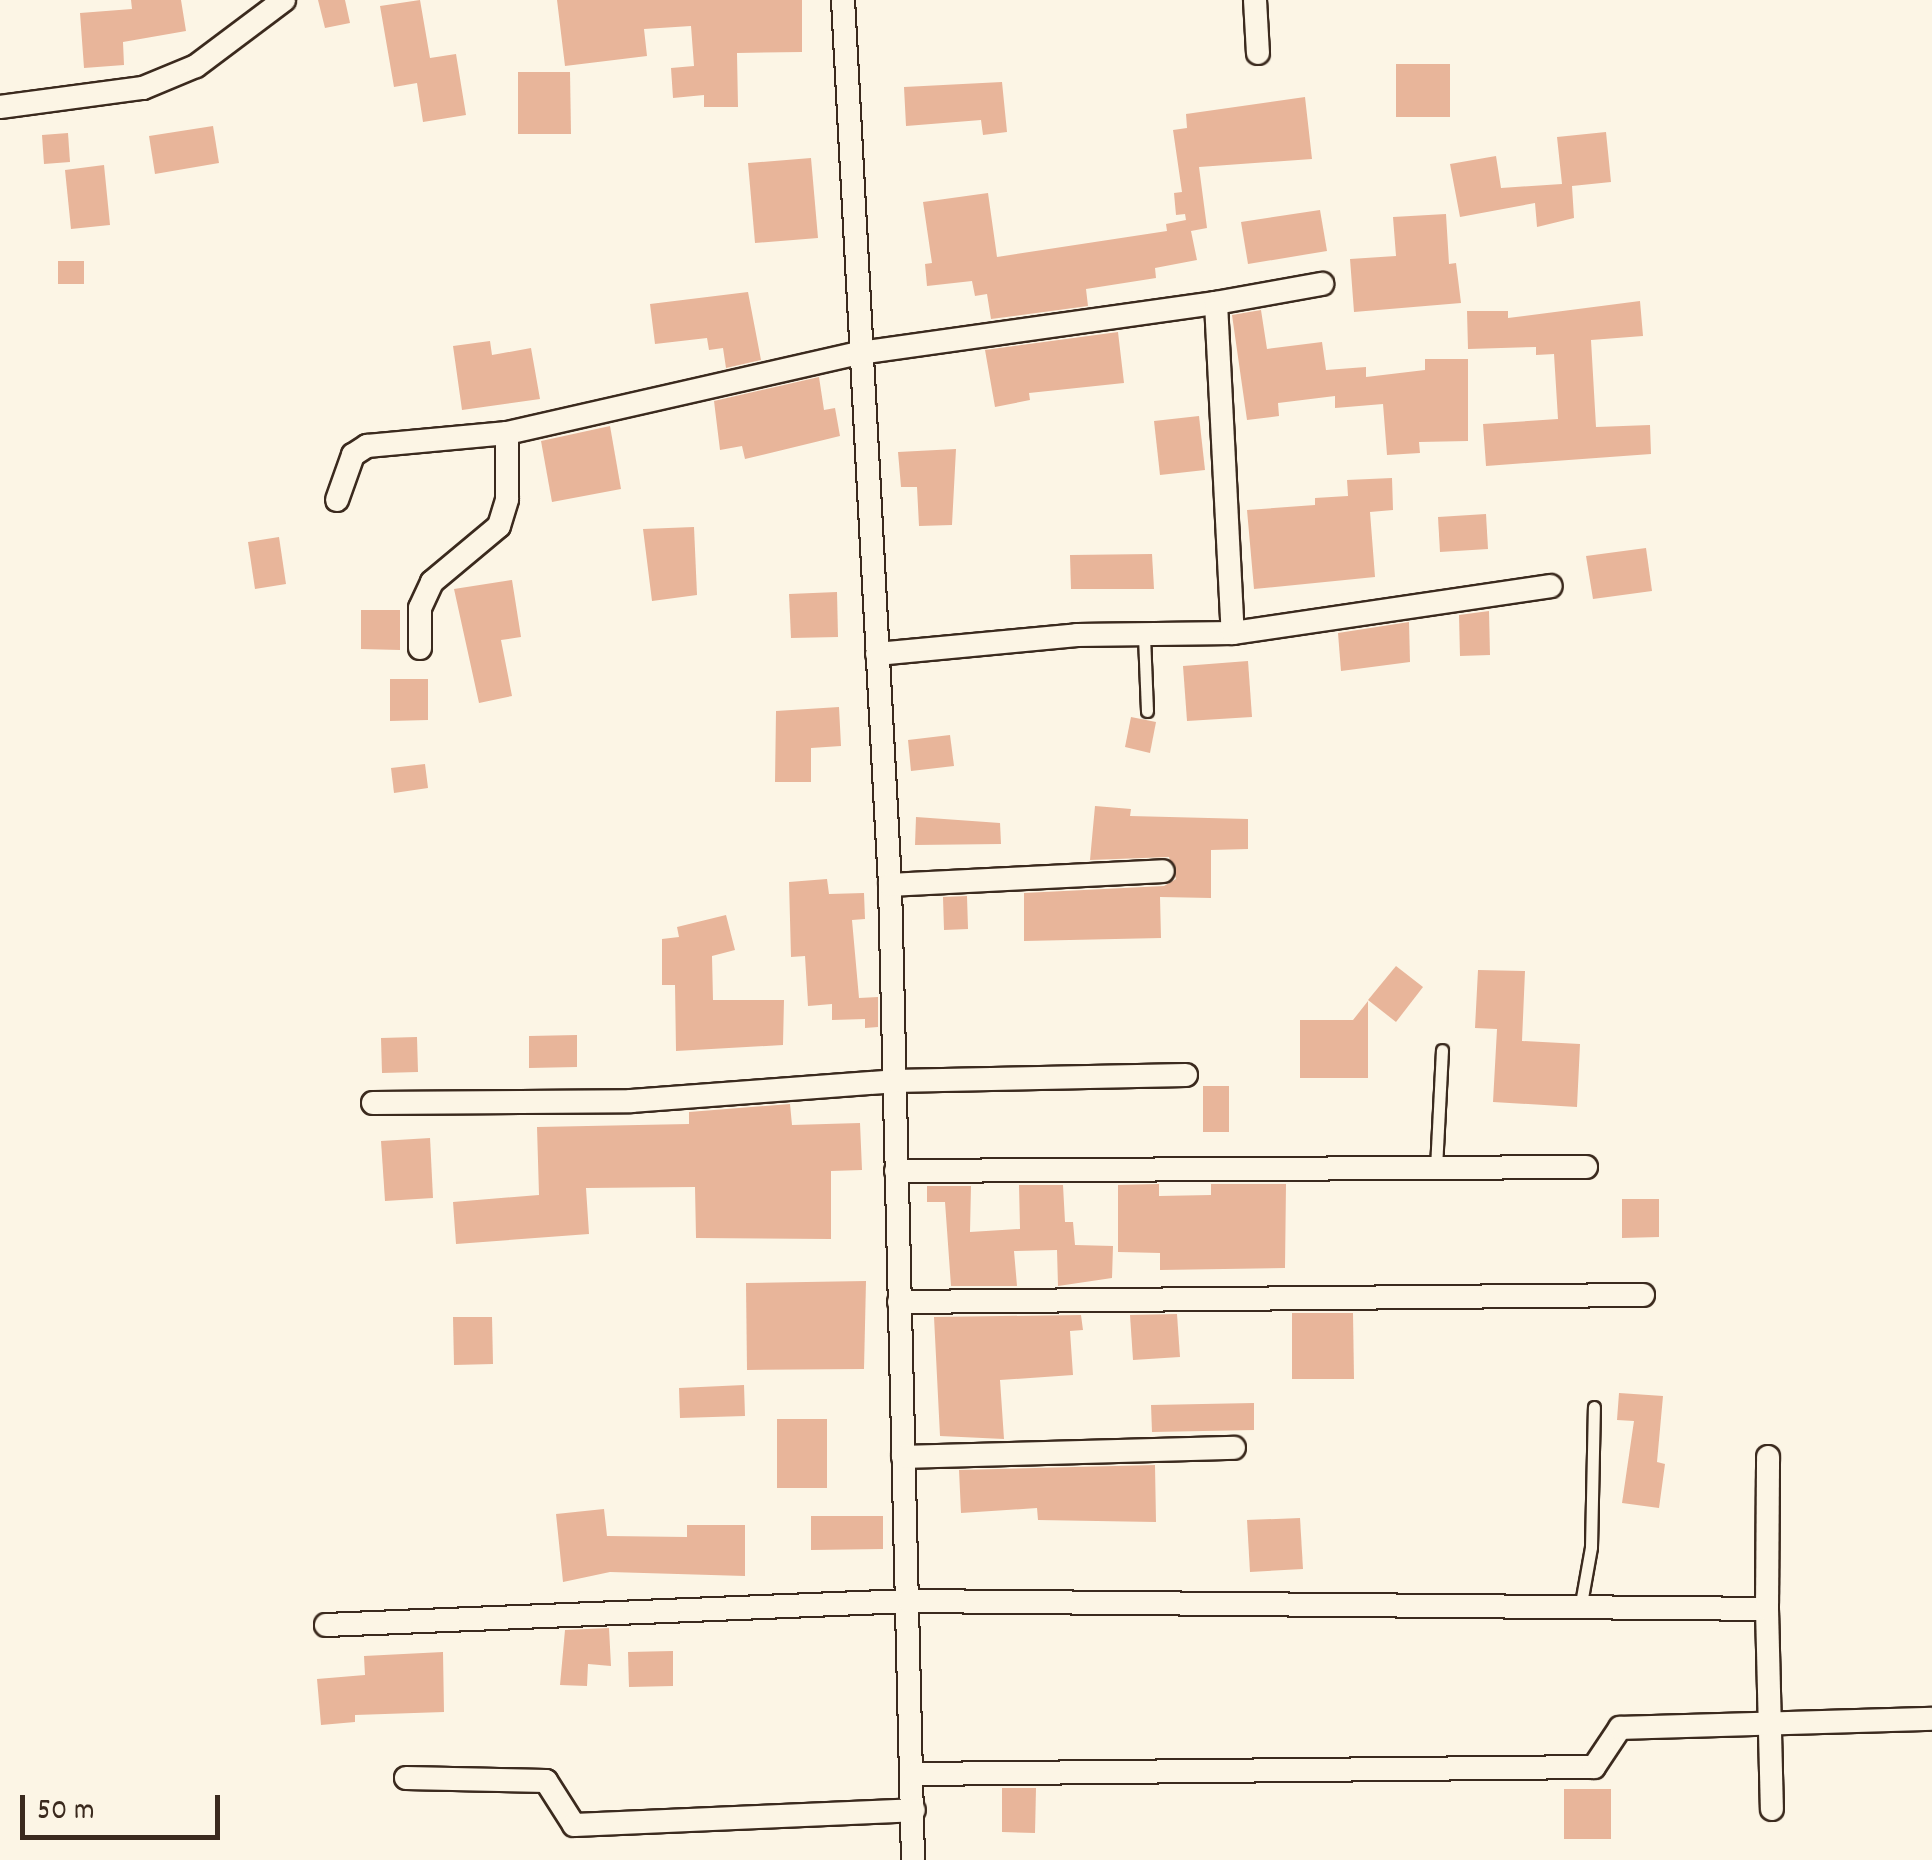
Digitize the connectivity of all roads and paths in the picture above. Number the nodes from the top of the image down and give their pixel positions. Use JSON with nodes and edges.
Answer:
{"nodes":[{"id":1,"x":284,"y":0,"type":"edge"},
{"id":2,"x":843,"y":0,"type":"edge"},
{"id":3,"x":1255,"y":0,"type":"edge"},
{"id":4,"x":1258,"y":53,"type":"dead end"},
{"id":5,"x":0,"y":108,"type":"edge"},
{"id":6,"x":1322,"y":284,"type":"dead end"},
{"id":7,"x":1216,"y":303,"type":"junction"},
{"id":8,"x":859,"y":354,"type":"junction"},
{"id":9,"x":508,"y":433,"type":"junction"},
{"id":10,"x":337,"y":500,"type":"dead end"},
{"id":11,"x":1551,"y":586,"type":"dead end"},
{"id":12,"x":1233,"y":633,"type":"junction"},
{"id":13,"x":1144,"y":636,"type":"junction"},
{"id":14,"x":420,"y":648,"type":"dead end"},
{"id":15,"x":877,"y":654,"type":"junction"},
{"id":16,"x":1147,"y":711,"type":"dead end"},
{"id":17,"x":1162,"y":871,"type":"dead end"},
{"id":18,"x":890,"y":886,"type":"junction"},
{"id":19,"x":1442,"y":1050,"type":"dead end"},
{"id":20,"x":1186,"y":1075,"type":"dead end"},
{"id":21,"x":894,"y":1081,"type":"junction"},
{"id":22,"x":373,"y":1103,"type":"dead end"},
{"id":23,"x":1586,"y":1167,"type":"dead end"},
{"id":24,"x":1436,"y":1168,"type":"junction"},
{"id":25,"x":896,"y":1171,"type":"junction"},
{"id":26,"x":1643,"y":1295,"type":"dead end"},
{"id":27,"x":900,"y":1302,"type":"junction"},
{"id":28,"x":1594,"y":1407,"type":"dead end"},
{"id":29,"x":1234,"y":1448,"type":"dead end"},
{"id":30,"x":902,"y":1457,"type":"junction"},
{"id":31,"x":1768,"y":1457,"type":"dead end"},
{"id":32,"x":909,"y":1600,"type":"junction"},
{"id":33,"x":1580,"y":1609,"type":"junction"},
{"id":34,"x":1767,"y":1609,"type":"junction"},
{"id":35,"x":326,"y":1626,"type":"dead end"},
{"id":36,"x":1932,"y":1720,"type":"edge"},
{"id":37,"x":1770,"y":1722,"type":"junction"},
{"id":38,"x":915,"y":1774,"type":"junction"},
{"id":39,"x":406,"y":1778,"type":"dead end"},
{"id":40,"x":914,"y":1810,"type":"junction"},
{"id":41,"x":1772,"y":1810,"type":"dead end"},
{"id":42,"x":912,"y":1860,"type":"edge"}],
"edges":[{"from":1,"to":5,"type":"street"},
{"from":2,"to":8,"type":"street"},
{"from":3,"to":4,"type":"street"},
{"from":6,"to":7,"type":"street"},
{"from":7,"to":8,"type":"street"},
{"from":7,"to":12,"type":"street"},
{"from":8,"to":9,"type":"street"},
{"from":8,"to":15,"type":"street"},
{"from":9,"to":10,"type":"street"},
{"from":9,"to":14,"type":"street"},
{"from":11,"to":12,"type":"street"},
{"from":12,"to":13,"type":"street"},
{"from":13,"to":15,"type":"street"},
{"from":13,"to":16,"type":"lane"},
{"from":15,"to":18,"type":"street"},
{"from":17,"to":18,"type":"street"},
{"from":18,"to":21,"type":"street"},
{"from":19,"to":24,"type":"lane"},
{"from":20,"to":21,"type":"street"},
{"from":21,"to":22,"type":"street"},
{"from":21,"to":25,"type":"street"},
{"from":23,"to":24,"type":"street"},
{"from":24,"to":25,"type":"street"},
{"from":25,"to":27,"type":"street"},
{"from":26,"to":27,"type":"street"},
{"from":27,"to":30,"type":"street"},
{"from":28,"to":33,"type":"lane"},
{"from":29,"to":30,"type":"street"},
{"from":30,"to":32,"type":"street"},
{"from":31,"to":34,"type":"street"},
{"from":32,"to":33,"type":"street"},
{"from":32,"to":35,"type":"street"},
{"from":32,"to":38,"type":"street"},
{"from":33,"to":34,"type":"street"},
{"from":34,"to":37,"type":"street"},
{"from":36,"to":37,"type":"street"},
{"from":37,"to":38,"type":"street"},
{"from":37,"to":41,"type":"street"},
{"from":38,"to":40,"type":"street"},
{"from":39,"to":40,"type":"street"},
{"from":40,"to":42,"type":"street"}]}
